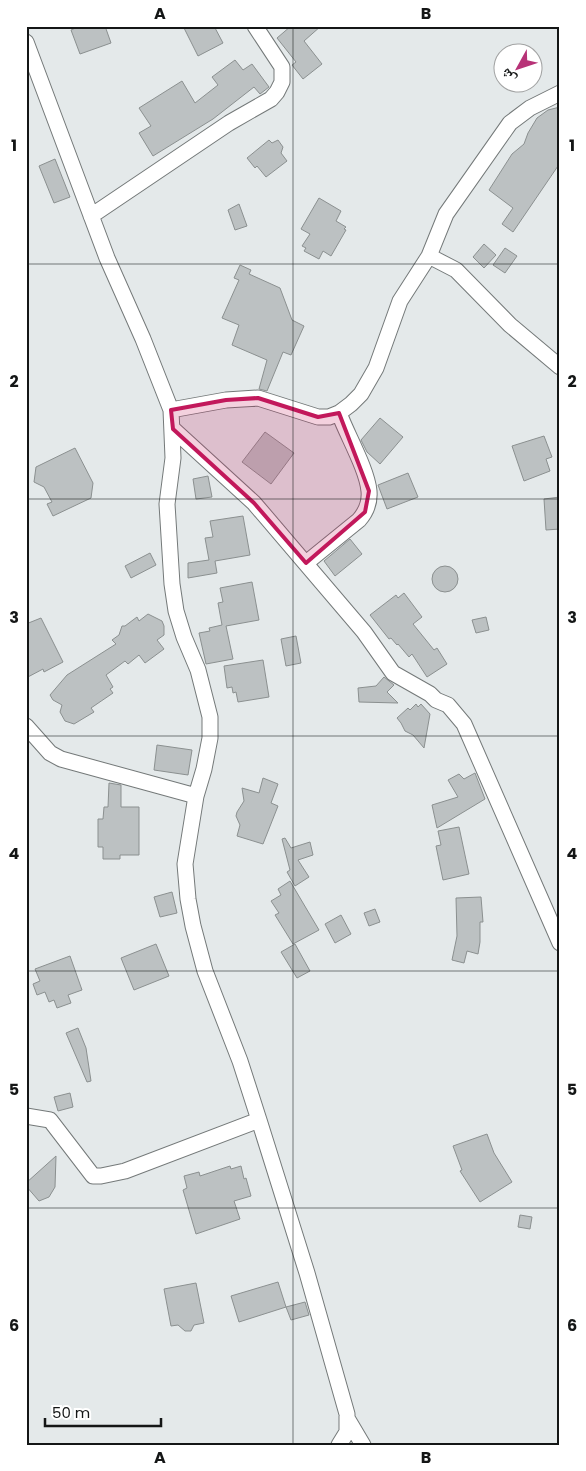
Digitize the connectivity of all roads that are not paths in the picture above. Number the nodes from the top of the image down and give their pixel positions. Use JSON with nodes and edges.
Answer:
{"nodes":[{"id":1,"x":255,"y":26,"type":"edge"},
{"id":2,"x":26,"y":42,"type":"edge"},
{"id":3,"x":560,"y":93,"type":"edge"},
{"id":4,"x":91,"y":216,"type":"junction"},
{"id":5,"x":429,"y":256,"type":"junction"},
{"id":6,"x":560,"y":367,"type":"edge"},
{"id":7,"x":171,"y":410,"type":"junction"},
{"id":8,"x":340,"y":413,"type":"junction"},
{"id":9,"x":173,"y":429,"type":"junction"},
{"id":10,"x":306,"y":563,"type":"junction"},
{"id":11,"x":26,"y":726,"type":"edge"},
{"id":12,"x":196,"y":796,"type":"junction"},
{"id":13,"x":560,"y":943,"type":"edge"},
{"id":14,"x":26,"y":1116,"type":"edge"},
{"id":15,"x":259,"y":1120,"type":"junction"},
{"id":16,"x":347,"y":1418,"type":"junction"},
{"id":17,"x":339,"y":1445,"type":"edge"},
{"id":18,"x":363,"y":1445,"type":"edge"}],
"edges":[{"from":1,"to":4,"type":"street"},
{"from":2,"to":4,"type":"street"},
{"from":3,"to":5,"type":"street"},
{"from":4,"to":7,"type":"street"},
{"from":5,"to":6,"type":"street"},
{"from":5,"to":8,"type":"street"},
{"from":7,"to":8,"type":"street"},
{"from":7,"to":9,"type":"street"},
{"from":8,"to":10,"type":"street"},
{"from":9,"to":10,"type":"street"},
{"from":9,"to":12,"type":"street"},
{"from":10,"to":13,"type":"street"},
{"from":11,"to":12,"type":"street"},
{"from":12,"to":15,"type":"street"},
{"from":14,"to":15,"type":"street"},
{"from":15,"to":16,"type":"street"},
{"from":16,"to":17,"type":"street"},
{"from":16,"to":18,"type":"street"}]}
